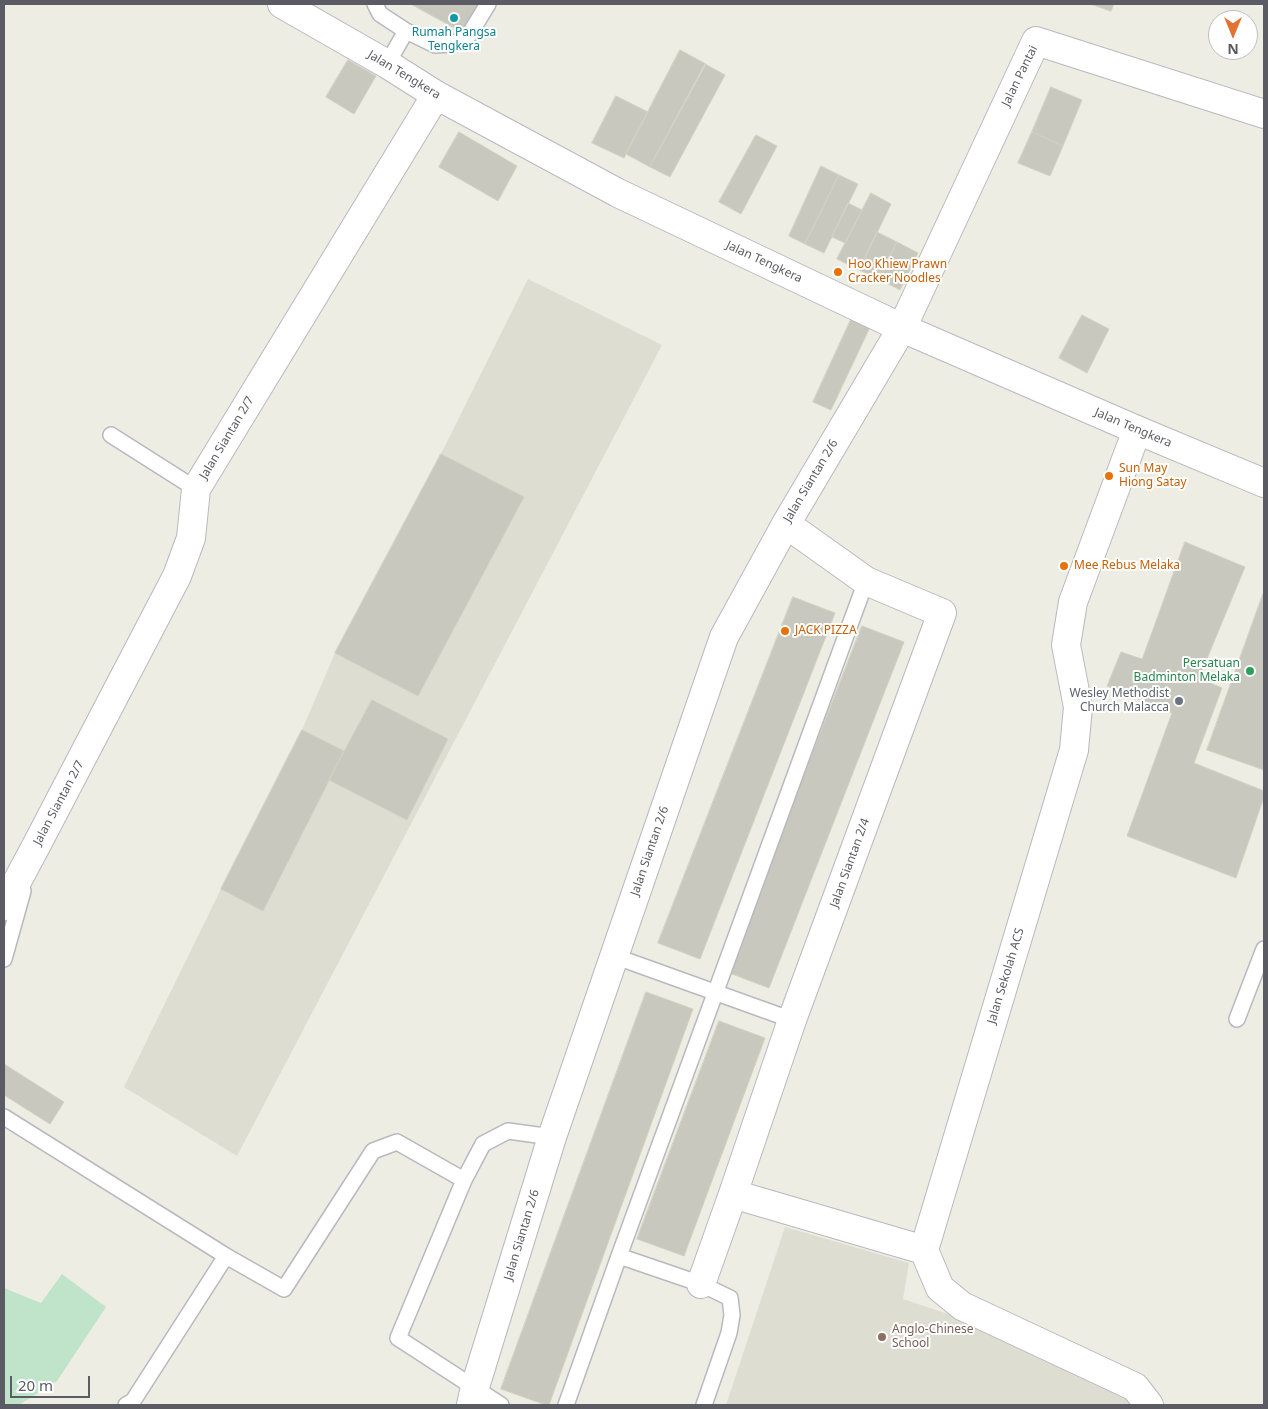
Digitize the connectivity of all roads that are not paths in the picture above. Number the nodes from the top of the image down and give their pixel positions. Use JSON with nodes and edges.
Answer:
{"nodes":[{"id":1,"x":282,"y":4,"type":"edge"},
{"id":2,"x":375,"y":4,"type":"edge"},
{"id":3,"x":488,"y":4,"type":"edge"},
{"id":4,"x":406,"y":31,"type":"junction"},
{"id":5,"x":387,"y":64,"type":"junction"},
{"id":6,"x":436,"y":95,"type":"junction"},
{"id":7,"x":1264,"y":114,"type":"edge"},
{"id":8,"x":902,"y":328,"type":"junction"},
{"id":9,"x":1137,"y":430,"type":"junction"},
{"id":10,"x":111,"y":435,"type":"dead end"},
{"id":11,"x":1264,"y":482,"type":"edge"},
{"id":12,"x":196,"y":489,"type":"junction"},
{"id":13,"x":786,"y":524,"type":"junction"},
{"id":14,"x":866,"y":580,"type":"junction"},
{"id":15,"x":36,"y":846,"type":"junction"},
{"id":16,"x":4,"y":906,"type":"edge"},
{"id":17,"x":1264,"y":949,"type":"edge"},
{"id":18,"x":614,"y":956,"type":"junction"},
{"id":19,"x":4,"y":959,"type":"edge"},
{"id":20,"x":715,"y":992,"type":"junction"},
{"id":21,"x":1237,"y":1019,"type":"dead end"},
{"id":22,"x":792,"y":1020,"type":"junction"},
{"id":23,"x":4,"y":1117,"type":"edge"},
{"id":24,"x":552,"y":1136,"type":"junction"},
{"id":25,"x":464,"y":1180,"type":"junction"},
{"id":26,"x":733,"y":1194,"type":"junction"},
{"id":27,"x":924,"y":1250,"type":"junction"},
{"id":28,"x":226,"y":1256,"type":"junction"},
{"id":29,"x":619,"y":1256,"type":"junction"},
{"id":30,"x":701,"y":1284,"type":"junction"},
{"id":31,"x":473,"y":1396,"type":"edge"},
{"id":32,"x":126,"y":1405,"type":"edge"},
{"id":33,"x":501,"y":1405,"type":"edge"},
{"id":34,"x":566,"y":1405,"type":"edge"},
{"id":35,"x":704,"y":1405,"type":"edge"},
{"id":36,"x":1150,"y":1405,"type":"edge"}],
"edges":[{"from":1,"to":5,"type":"street","name":"Jalan Tengkera"},
{"from":2,"to":4,"type":"lane"},
{"from":3,"to":4,"type":"lane"},
{"from":4,"to":5,"type":"lane"},
{"from":5,"to":6,"type":"street","name":"Jalan Tengkera"},
{"from":6,"to":8,"type":"street","name":"Jalan Tengkera"},
{"from":6,"to":12,"type":"street","name":"Jalan Siantan 2/7"},
{"from":7,"to":8,"type":"street","name":"Jalan Pantai"},
{"from":8,"to":9,"type":"street","name":"Jalan Tengkera"},
{"from":8,"to":13,"type":"street","name":"Jalan Siantan 2/6"},
{"from":9,"to":11,"type":"street","name":"Jalan Tengkera"},
{"from":9,"to":27,"type":"street","name":"Jalan Sekolah ACS"},
{"from":10,"to":12,"type":"lane"},
{"from":12,"to":15,"type":"street","name":"Jalan Siantan 2/7"},
{"from":13,"to":14,"type":"street","name":"Jalan Siantan 2/4"},
{"from":13,"to":18,"type":"street","name":"Jalan Siantan 2/6"},
{"from":14,"to":20,"type":"lane"},
{"from":14,"to":22,"type":"street","name":"Jalan Siantan 2/4"},
{"from":15,"to":16,"type":"street","name":"Jalan Siantan 2/7"},
{"from":15,"to":19,"type":"lane"},
{"from":17,"to":21,"type":"lane"},
{"from":18,"to":20,"type":"lane"},
{"from":18,"to":24,"type":"street","name":"Jalan Siantan 2/6"},
{"from":20,"to":22,"type":"lane"},
{"from":20,"to":29,"type":"lane"},
{"from":22,"to":26,"type":"street","name":"Jalan Siantan 2/4"},
{"from":23,"to":28,"type":"lane"},
{"from":24,"to":25,"type":"lane"},
{"from":24,"to":31,"type":"street","name":"Jalan Siantan 2/6"},
{"from":25,"to":28,"type":"lane"},
{"from":25,"to":31,"type":"lane"},
{"from":26,"to":27,"type":"street"},
{"from":26,"to":30,"type":"street","name":"Jalan Siantan 2/4"},
{"from":27,"to":36,"type":"street"},
{"from":28,"to":32,"type":"lane"},
{"from":29,"to":30,"type":"lane"},
{"from":29,"to":34,"type":"lane"},
{"from":30,"to":35,"type":"lane"},
{"from":31,"to":33,"type":"lane"}]}
